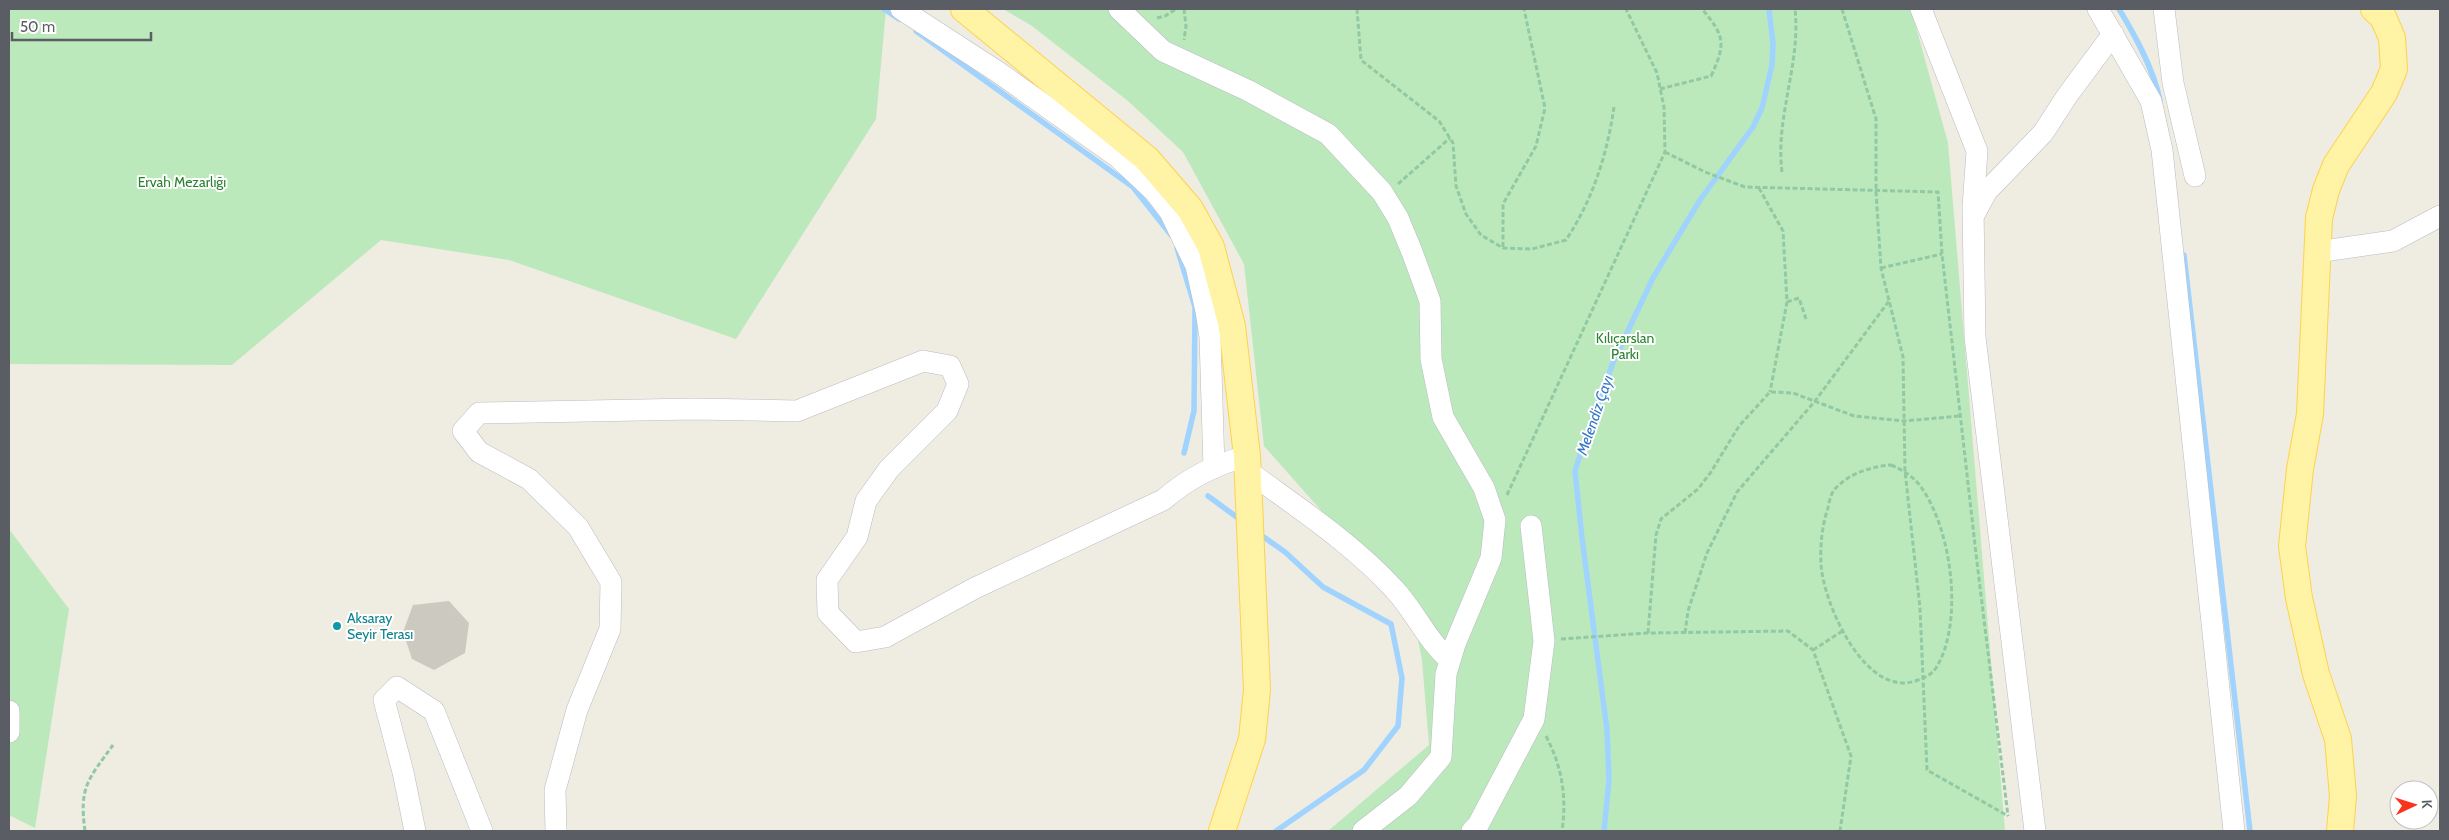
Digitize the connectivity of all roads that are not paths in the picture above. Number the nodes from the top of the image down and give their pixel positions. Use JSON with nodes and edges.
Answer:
{"nodes":[{"id":1,"x":901,"y":9,"type":"edge"},
{"id":2,"x":964,"y":9,"type":"edge"},
{"id":3,"x":1119,"y":9,"type":"edge"},
{"id":4,"x":1921,"y":9,"type":"edge"},
{"id":5,"x":2098,"y":9,"type":"edge"},
{"id":6,"x":2164,"y":9,"type":"edge"},
{"id":7,"x":2383,"y":12,"type":"edge"},
{"id":8,"x":2113,"y":34,"type":"junction"},
{"id":9,"x":2195,"y":176,"type":"dead end"},
{"id":10,"x":1974,"y":214,"type":"junction"},
{"id":11,"x":2440,"y":216,"type":"edge"},
{"id":12,"x":2317,"y":252,"type":"junction"},
{"id":13,"x":1214,"y":468,"type":"junction"},
{"id":14,"x":1248,"y":474,"type":"junction"},
{"id":15,"x":1531,"y":526,"type":"dead end"},
{"id":16,"x":1450,"y":660,"type":"junction"},
{"id":17,"x":9,"y":711,"type":"edge"},
{"id":18,"x":9,"y":732,"type":"edge"},
{"id":19,"x":415,"y":831,"type":"edge"},
{"id":20,"x":482,"y":831,"type":"edge"},
{"id":21,"x":556,"y":831,"type":"edge"},
{"id":22,"x":1222,"y":831,"type":"edge"},
{"id":23,"x":1363,"y":831,"type":"edge"},
{"id":24,"x":1472,"y":831,"type":"edge"},
{"id":25,"x":2035,"y":831,"type":"edge"},
{"id":26,"x":2234,"y":831,"type":"edge"},
{"id":27,"x":2340,"y":831,"type":"edge"}],
"edges":[{"from":1,"to":13,"type":"street"},
{"from":2,"to":14,"type":"main road"},
{"from":3,"to":16,"type":"street"},
{"from":4,"to":10,"type":"street"},
{"from":5,"to":8,"type":"street"},
{"from":6,"to":9,"type":"street"},
{"from":7,"to":12,"type":"main road"},
{"from":8,"to":10,"type":"street"},
{"from":8,"to":26,"type":"street"},
{"from":10,"to":25,"type":"street"},
{"from":11,"to":12,"type":"street"},
{"from":12,"to":27,"type":"main road"},
{"from":13,"to":14,"type":"street"},
{"from":13,"to":21,"type":"street"},
{"from":14,"to":16,"type":"street"},
{"from":14,"to":22,"type":"main road"},
{"from":15,"to":24,"type":"street"},
{"from":16,"to":23,"type":"street"},
{"from":17,"to":18,"type":"street"},
{"from":19,"to":20,"type":"street"}]}
